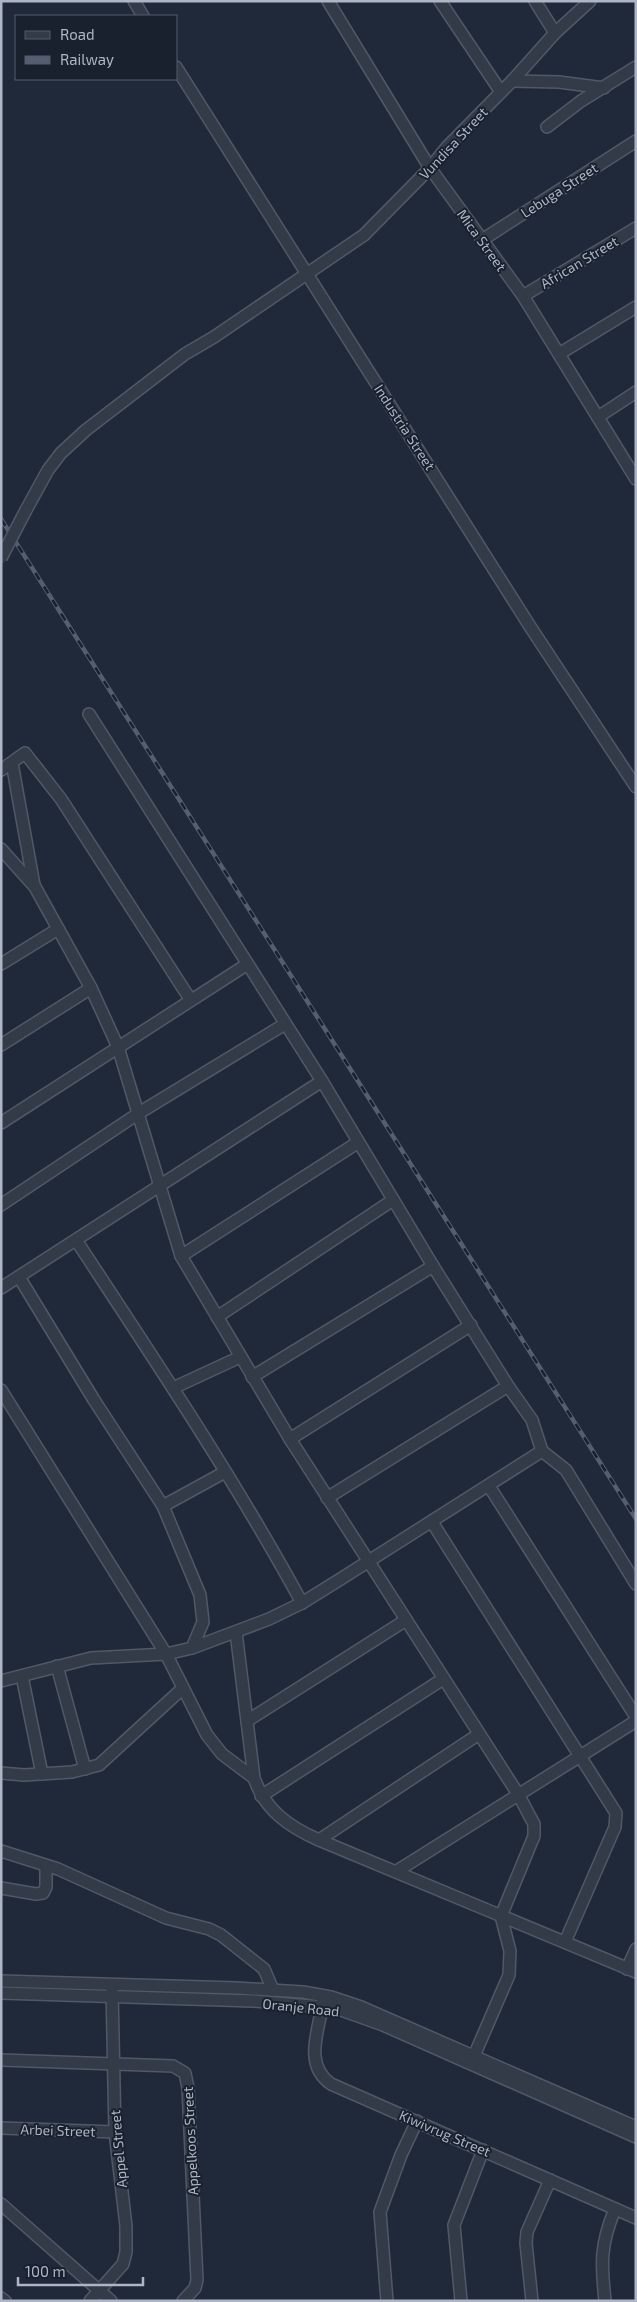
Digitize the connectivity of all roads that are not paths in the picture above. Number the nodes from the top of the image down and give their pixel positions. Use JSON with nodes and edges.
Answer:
{"nodes":[{"id":1,"x":134,"y":1,"type":"edge"},
{"id":2,"x":328,"y":1,"type":"edge"},
{"id":3,"x":440,"y":1,"type":"edge"},
{"id":4,"x":535,"y":1,"type":"edge"},
{"id":5,"x":590,"y":1,"type":"edge"},
{"id":6,"x":142,"y":15,"type":"edge"},
{"id":7,"x":555,"y":33,"type":"junction"},
{"id":8,"x":636,"y":68,"type":"edge"},
{"id":9,"x":178,"y":70,"type":"edge"},
{"id":10,"x":512,"y":81,"type":"junction"},
{"id":11,"x":604,"y":88,"type":"junction"},
{"id":12,"x":501,"y":92,"type":"junction"},
{"id":13,"x":547,"y":127,"type":"dead end"},
{"id":14,"x":636,"y":141,"type":"edge"},
{"id":15,"x":430,"y":168,"type":"junction"},
{"id":16,"x":636,"y":228,"type":"edge"},
{"id":17,"x":482,"y":240,"type":"junction"},
{"id":18,"x":307,"y":273,"type":"junction"},
{"id":19,"x":523,"y":296,"type":"junction"},
{"id":20,"x":636,"y":307,"type":"edge"},
{"id":21,"x":559,"y":354,"type":"junction"},
{"id":22,"x":636,"y":392,"type":"edge"},
{"id":23,"x":598,"y":417,"type":"junction"},
{"id":24,"x":636,"y":479,"type":"edge"},
{"id":25,"x":1,"y":558,"type":"edge"},
{"id":26,"x":89,"y":714,"type":"dead end"},
{"id":27,"x":12,"y":762,"type":"junction"},
{"id":28,"x":1,"y":770,"type":"edge"},
{"id":29,"x":636,"y":786,"type":"edge"},
{"id":30,"x":1,"y":849,"type":"edge"},
{"id":31,"x":35,"y":887,"type":"junction"},
{"id":32,"x":58,"y":929,"type":"junction"},
{"id":33,"x":1,"y":964,"type":"edge"},
{"id":34,"x":246,"y":965,"type":"junction"},
{"id":35,"x":91,"y":988,"type":"junction"},
{"id":36,"x":190,"y":999,"type":"junction"},
{"id":37,"x":285,"y":1024,"type":"junction"},
{"id":38,"x":1,"y":1045,"type":"edge"},
{"id":39,"x":118,"y":1047,"type":"junction"},
{"id":40,"x":322,"y":1081,"type":"junction"},
{"id":41,"x":139,"y":1114,"type":"junction"},
{"id":42,"x":1,"y":1123,"type":"edge"},
{"id":43,"x":357,"y":1143,"type":"junction"},
{"id":44,"x":161,"y":1184,"type":"junction"},
{"id":45,"x":393,"y":1200,"type":"junction"},
{"id":46,"x":1,"y":1205,"type":"edge"},
{"id":47,"x":76,"y":1240,"type":"junction"},
{"id":48,"x":181,"y":1256,"type":"junction"},
{"id":49,"x":433,"y":1266,"type":"junction"},
{"id":50,"x":19,"y":1277,"type":"junction"},
{"id":51,"x":1,"y":1288,"type":"edge"},
{"id":52,"x":217,"y":1317,"type":"junction"},
{"id":53,"x":470,"y":1325,"type":"junction"},
{"id":54,"x":240,"y":1356,"type":"junction"},
{"id":55,"x":252,"y":1377,"type":"junction"},
{"id":56,"x":508,"y":1386,"type":"junction"},
{"id":57,"x":173,"y":1388,"type":"junction"},
{"id":58,"x":1,"y":1390,"type":"edge"},
{"id":59,"x":290,"y":1439,"type":"junction"},
{"id":60,"x":542,"y":1451,"type":"junction"},
{"id":61,"x":225,"y":1472,"type":"junction"},
{"id":62,"x":489,"y":1486,"type":"junction"},
{"id":63,"x":327,"y":1498,"type":"junction"},
{"id":64,"x":163,"y":1506,"type":"junction"},
{"id":65,"x":432,"y":1522,"type":"junction"},
{"id":66,"x":368,"y":1562,"type":"junction"},
{"id":67,"x":636,"y":1584,"type":"edge"},
{"id":68,"x":302,"y":1603,"type":"junction"},
{"id":69,"x":406,"y":1620,"type":"junction"},
{"id":70,"x":236,"y":1632,"type":"junction"},
{"id":71,"x":192,"y":1648,"type":"junction"},
{"id":72,"x":166,"y":1654,"type":"junction"},
{"id":73,"x":57,"y":1666,"type":"junction"},
{"id":74,"x":22,"y":1676,"type":"junction"},
{"id":75,"x":443,"y":1679,"type":"junction"},
{"id":76,"x":1,"y":1681,"type":"edge"},
{"id":77,"x":183,"y":1688,"type":"junction"},
{"id":78,"x":636,"y":1717,"type":"edge"},
{"id":79,"x":246,"y":1721,"type":"junction"},
{"id":80,"x":636,"y":1722,"type":"edge"},
{"id":81,"x":479,"y":1734,"type":"junction"},
{"id":82,"x":580,"y":1757,"type":"junction"},
{"id":83,"x":86,"y":1769,"type":"junction"},
{"id":84,"x":1,"y":1773,"type":"edge"},
{"id":85,"x":42,"y":1774,"type":"junction"},
{"id":86,"x":254,"y":1778,"type":"junction"},
{"id":87,"x":518,"y":1794,"type":"junction"},
{"id":88,"x":261,"y":1796,"type":"junction"},
{"id":89,"x":319,"y":1840,"type":"junction"},
{"id":90,"x":1,"y":1851,"type":"edge"},
{"id":91,"x":46,"y":1866,"type":"junction"},
{"id":92,"x":397,"y":1871,"type":"junction"},
{"id":93,"x":1,"y":1888,"type":"edge"},
{"id":94,"x":501,"y":1916,"type":"junction"},
{"id":95,"x":564,"y":1942,"type":"junction"},
{"id":96,"x":636,"y":1949,"type":"edge"},
{"id":97,"x":631,"y":1970,"type":"edge"},
{"id":98,"x":1,"y":1981,"type":"edge"},
{"id":99,"x":112,"y":1990,"type":"junction"},
{"id":100,"x":273,"y":1990,"type":"junction"},
{"id":101,"x":1,"y":1993,"type":"edge"},
{"id":102,"x":323,"y":2001,"type":"junction"},
{"id":103,"x":474,"y":2056,"type":"junction"},
{"id":104,"x":1,"y":2060,"type":"edge"},
{"id":105,"x":113,"y":2064,"type":"junction"},
{"id":106,"x":417,"y":2121,"type":"junction"},
{"id":107,"x":636,"y":2126,"type":"edge"},
{"id":108,"x":1,"y":2128,"type":"edge"},
{"id":109,"x":115,"y":2132,"type":"junction"},
{"id":110,"x":636,"y":2137,"type":"edge"},
{"id":111,"x":483,"y":2150,"type":"junction"},
{"id":112,"x":550,"y":2180,"type":"junction"},
{"id":113,"x":1,"y":2204,"type":"edge"},
{"id":114,"x":615,"y":2209,"type":"junction"},
{"id":115,"x":636,"y":2218,"type":"edge"},
{"id":116,"x":99,"y":2291,"type":"junction"},
{"id":117,"x":1,"y":2298,"type":"edge"},
{"id":118,"x":5,"y":2301,"type":"edge"},
{"id":119,"x":90,"y":2301,"type":"edge"},
{"id":120,"x":110,"y":2301,"type":"edge"},
{"id":121,"x":183,"y":2301,"type":"edge"},
{"id":122,"x":388,"y":2301,"type":"edge"},
{"id":123,"x":461,"y":2301,"type":"edge"},
{"id":124,"x":532,"y":2301,"type":"edge"},
{"id":125,"x":605,"y":2301,"type":"edge"}],
"edges":[{"from":1,"to":6,"type":"street"},
{"from":2,"to":15,"type":"street","name":"Mica Street"},
{"from":3,"to":12,"type":"street"},
{"from":4,"to":7,"type":"street"},
{"from":5,"to":7,"type":"street","name":"Vundisa Street"},
{"from":7,"to":10,"type":"street","name":"Vundisa Street"},
{"from":8,"to":11,"type":"street"},
{"from":9,"to":18,"type":"street","name":"Industria Street"},
{"from":10,"to":11,"type":"street"},
{"from":10,"to":12,"type":"street","name":"Vundisa Street"},
{"from":11,"to":13,"type":"street"},
{"from":12,"to":15,"type":"street","name":"Vundisa Street"},
{"from":14,"to":17,"type":"street","name":"Lebuga Street"},
{"from":15,"to":17,"type":"street","name":"Mica Street"},
{"from":15,"to":18,"type":"street","name":"Vundisa Street"},
{"from":16,"to":19,"type":"street","name":"African Street"},
{"from":17,"to":19,"type":"street","name":"Mica Street"},
{"from":18,"to":25,"type":"street","name":"Vundisa Street","bridge":true},
{"from":18,"to":29,"type":"street","name":"Industria Street"},
{"from":19,"to":21,"type":"street","name":"Mica Street"},
{"from":20,"to":21,"type":"street"},
{"from":21,"to":23,"type":"street","name":"Mica Street"},
{"from":22,"to":23,"type":"street"},
{"from":23,"to":24,"type":"street","name":"Mica Street"},
{"from":26,"to":34,"type":"street"},
{"from":27,"to":28,"type":"street"},
{"from":27,"to":31,"type":"street"},
{"from":27,"to":36,"type":"street"},
{"from":30,"to":31,"type":"street"},
{"from":31,"to":32,"type":"street"},
{"from":32,"to":33,"type":"street"},
{"from":32,"to":35,"type":"street"},
{"from":34,"to":36,"type":"street"},
{"from":34,"to":37,"type":"street"},
{"from":35,"to":38,"type":"street"},
{"from":35,"to":39,"type":"street"},
{"from":36,"to":39,"type":"street"},
{"from":37,"to":40,"type":"street"},
{"from":37,"to":41,"type":"street"},
{"from":39,"to":41,"type":"street"},
{"from":39,"to":42,"type":"street"},
{"from":40,"to":43,"type":"street"},
{"from":40,"to":44,"type":"street"},
{"from":41,"to":44,"type":"street"},
{"from":41,"to":46,"type":"street"},
{"from":43,"to":45,"type":"street"},
{"from":43,"to":48,"type":"street"},
{"from":44,"to":47,"type":"street"},
{"from":44,"to":48,"type":"street"},
{"from":45,"to":49,"type":"street"},
{"from":45,"to":52,"type":"street"},
{"from":47,"to":50,"type":"street"},
{"from":47,"to":57,"type":"street"},
{"from":48,"to":52,"type":"street"},
{"from":49,"to":53,"type":"street"},
{"from":49,"to":55,"type":"street"},
{"from":50,"to":51,"type":"street"},
{"from":50,"to":64,"type":"street"},
{"from":52,"to":54,"type":"street"},
{"from":53,"to":56,"type":"street"},
{"from":53,"to":59,"type":"street"},
{"from":54,"to":55,"type":"street"},
{"from":54,"to":57,"type":"street"},
{"from":55,"to":59,"type":"street"},
{"from":56,"to":60,"type":"street"},
{"from":56,"to":63,"type":"street"},
{"from":57,"to":61,"type":"street"},
{"from":58,"to":72,"type":"street"},
{"from":59,"to":63,"type":"street"},
{"from":60,"to":62,"type":"street"},
{"from":60,"to":67,"type":"street"},
{"from":61,"to":64,"type":"street"},
{"from":61,"to":68,"type":"street"},
{"from":62,"to":65,"type":"street"},
{"from":62,"to":78,"type":"street"},
{"from":63,"to":66,"type":"street"},
{"from":64,"to":71,"type":"street"},
{"from":65,"to":66,"type":"street"},
{"from":65,"to":82,"type":"street"},
{"from":66,"to":68,"type":"street"},
{"from":66,"to":69,"type":"street"},
{"from":68,"to":70,"type":"street"},
{"from":69,"to":75,"type":"street"},
{"from":69,"to":79,"type":"street"},
{"from":70,"to":71,"type":"street"},
{"from":70,"to":79,"type":"street"},
{"from":71,"to":72,"type":"street"},
{"from":72,"to":73,"type":"street"},
{"from":72,"to":77,"type":"street"},
{"from":73,"to":74,"type":"street"},
{"from":73,"to":83,"type":"street"},
{"from":74,"to":76,"type":"street"},
{"from":74,"to":85,"type":"street"},
{"from":75,"to":81,"type":"street"},
{"from":75,"to":88,"type":"street"},
{"from":77,"to":83,"type":"street"},
{"from":77,"to":86,"type":"street"},
{"from":79,"to":86,"type":"street"},
{"from":80,"to":82,"type":"street"},
{"from":81,"to":87,"type":"street"},
{"from":81,"to":89,"type":"street"},
{"from":82,"to":87,"type":"street"},
{"from":82,"to":95,"type":"street"},
{"from":83,"to":85,"type":"street"},
{"from":84,"to":85,"type":"street"},
{"from":86,"to":88,"type":"street"},
{"from":87,"to":92,"type":"street"},
{"from":87,"to":94,"type":"street"},
{"from":88,"to":89,"type":"street"},
{"from":89,"to":92,"type":"street"},
{"from":90,"to":91,"type":"street"},
{"from":91,"to":93,"type":"street"},
{"from":91,"to":100,"type":"street"},
{"from":92,"to":94,"type":"street"},
{"from":94,"to":95,"type":"street"},
{"from":94,"to":103,"type":"street"},
{"from":95,"to":97,"type":"street"},
{"from":96,"to":97,"type":"street"},
{"from":98,"to":99,"type":"street"},
{"from":99,"to":100,"type":"street"},
{"from":99,"to":101,"type":"street","name":"Oranje Road"},
{"from":99,"to":102,"type":"street","name":"Oranje Road"},
{"from":99,"to":105,"type":"street","name":"Appel Street"},
{"from":100,"to":102,"type":"street"},
{"from":102,"to":103,"type":"street"},
{"from":102,"to":106,"type":"street","name":"Kiwivrug Street"},
{"from":102,"to":110,"type":"street","name":"Oranje Road"},
{"from":103,"to":107,"type":"street"},
{"from":104,"to":105,"type":"street","name":"Appelkoos Street"},
{"from":105,"to":109,"type":"street","name":"Appel Street"},
{"from":105,"to":121,"type":"street","name":"Appelkoos Street"},
{"from":106,"to":111,"type":"street","name":"Kiwivrug Street"},
{"from":106,"to":122,"type":"street"},
{"from":108,"to":109,"type":"street","name":"Arbei Street"},
{"from":109,"to":116,"type":"street","name":"Appel Street"},
{"from":111,"to":112,"type":"street","name":"Kiwivrug Street"},
{"from":111,"to":123,"type":"street"},
{"from":112,"to":114,"type":"street","name":"Kiwivrug Street"},
{"from":112,"to":124,"type":"street"},
{"from":113,"to":116,"type":"street"},
{"from":114,"to":115,"type":"street","name":"Kiwivrug Street"},
{"from":114,"to":125,"type":"street"},
{"from":116,"to":119,"type":"street","name":"Appel Street"},
{"from":116,"to":120,"type":"street"},
{"from":117,"to":118,"type":"street"}]}
